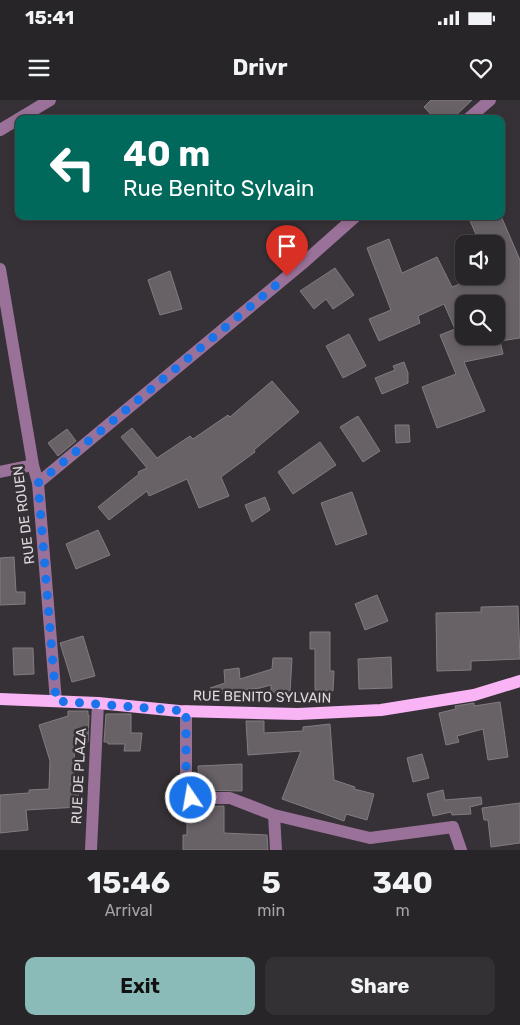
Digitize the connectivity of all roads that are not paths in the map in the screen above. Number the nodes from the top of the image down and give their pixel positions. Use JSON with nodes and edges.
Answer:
{"nodes":[{"id":1,"x":50,"y":100,"type":"edge"},
{"id":2,"x":490,"y":100,"type":"edge"},
{"id":3,"x":25,"y":115,"type":"edge"},
{"id":4,"x":473,"y":115,"type":"edge"},
{"id":5,"x":15,"y":121,"type":"edge"},
{"id":6,"x":0,"y":130,"type":"edge"},
{"id":7,"x":352,"y":220,"type":"edge"},
{"id":8,"x":0,"y":268,"type":"edge"},
{"id":9,"x":33,"y":465,"type":"junction"},
{"id":10,"x":0,"y":472,"type":"edge"},
{"id":11,"x":38,"y":483,"type":"junction"},
{"id":12,"x":520,"y":681,"type":"edge"},
{"id":13,"x":0,"y":699,"type":"edge"},
{"id":14,"x":56,"y":701,"type":"junction"},
{"id":15,"x":98,"y":703,"type":"junction"},
{"id":16,"x":186,"y":711,"type":"junction"},
{"id":17,"x":274,"y":815,"type":"junction"},
{"id":18,"x":91,"y":850,"type":"edge"},
{"id":19,"x":276,"y":850,"type":"edge"},
{"id":20,"x":461,"y":850,"type":"edge"}],
"edges":[{"from":1,"to":3,"type":"street"},
{"from":2,"to":4,"type":"street"},
{"from":5,"to":6,"type":"street"},
{"from":7,"to":11,"type":"street"},
{"from":8,"to":9,"type":"street","name":"RUE DE ROUEN"},
{"from":9,"to":10,"type":"street"},
{"from":9,"to":11,"type":"street","name":"RUE DE ROUEN"},
{"from":11,"to":14,"type":"street","name":"RUE DE ROUEN"},
{"from":12,"to":16,"type":"main road","name":"RUE BENITO SYLVAIN"},
{"from":13,"to":14,"type":"main road","name":"RUE BENITO SYLVAIN"},
{"from":14,"to":15,"type":"main road","name":"RUE BENITO SYLVAIN"},
{"from":15,"to":16,"type":"main road","name":"RUE BENITO SYLVAIN"},
{"from":15,"to":18,"type":"street","name":"RUE DE PLAZA"},
{"from":16,"to":17,"type":"street"},
{"from":17,"to":19,"type":"street"},
{"from":17,"to":20,"type":"street"}]}
